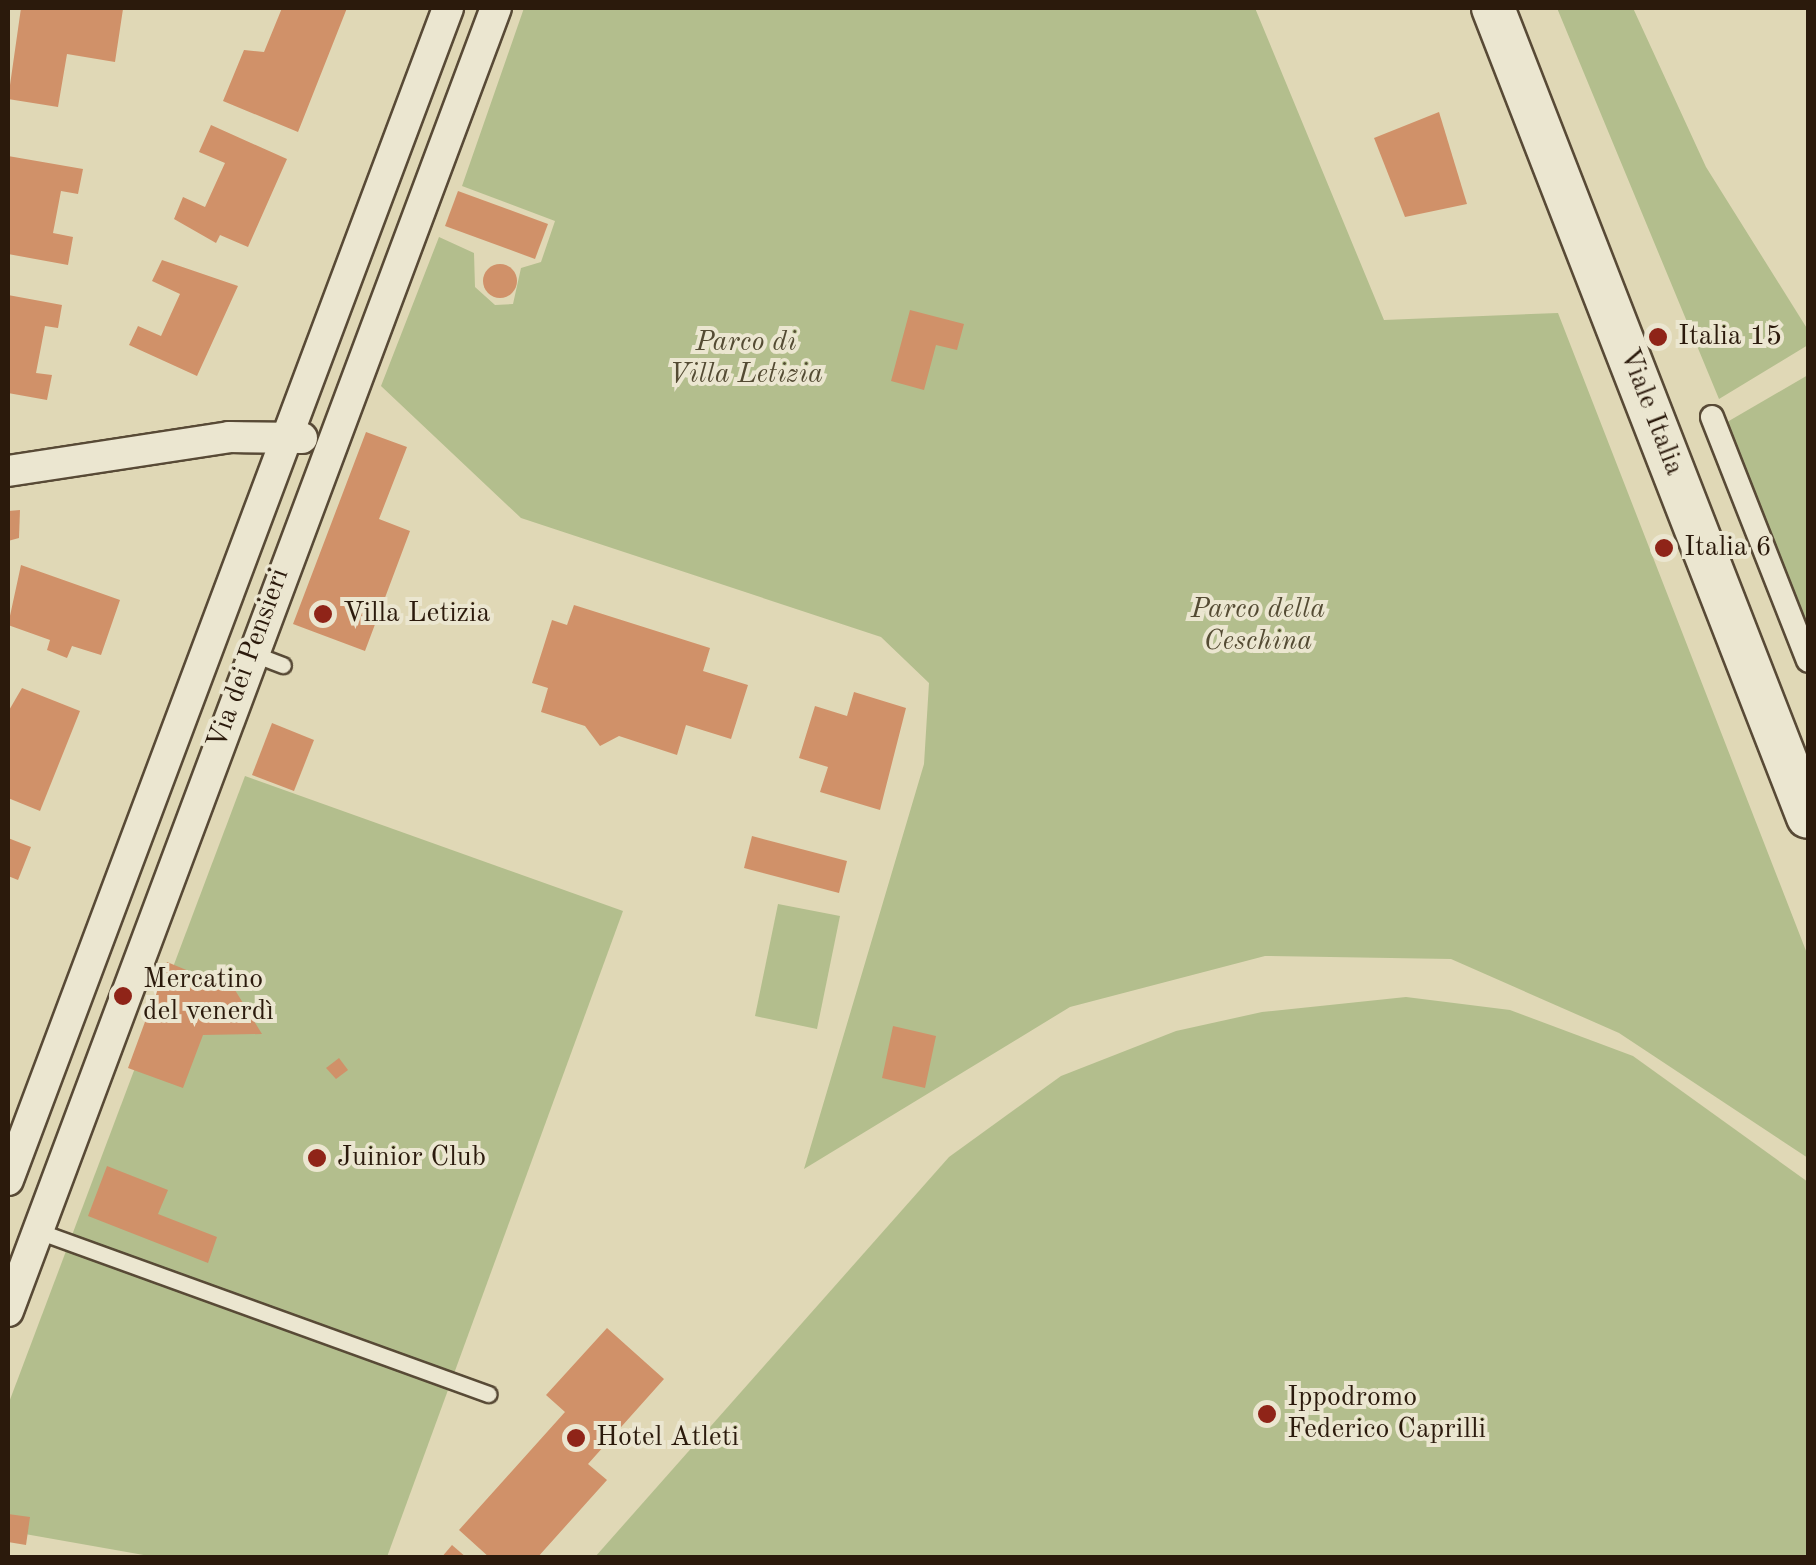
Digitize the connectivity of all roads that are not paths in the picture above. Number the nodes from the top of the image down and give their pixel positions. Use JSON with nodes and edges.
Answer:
{"nodes":[{"id":1,"x":448,"y":8,"type":"edge"},
{"id":2,"x":496,"y":8,"type":"edge"},
{"id":3,"x":1493,"y":8,"type":"edge"},
{"id":4,"x":1712,"y":417,"type":"dead end"},
{"id":5,"x":285,"y":436,"type":"junction"},
{"id":6,"x":330,"y":439,"type":"junction"},
{"id":7,"x":8,"y":471,"type":"edge"},
{"id":8,"x":251,"y":654,"type":"junction"},
{"id":9,"x":1808,"y":660,"type":"edge"},
{"id":10,"x":283,"y":665,"type":"dead end"},
{"id":11,"x":1808,"y":817,"type":"edge"},
{"id":12,"x":8,"y":1180,"type":"edge"},
{"id":13,"x":38,"y":1231,"type":"junction"},
{"id":14,"x":8,"y":1311,"type":"edge"},
{"id":15,"x":488,"y":1394,"type":"dead end"}],
"edges":[{"from":1,"to":5,"type":"street","name":"Via dei Pensieri"},
{"from":2,"to":6,"type":"street","name":"Via dei Pensieri"},
{"from":3,"to":11,"type":"main road","name":"Viale Italia"},
{"from":4,"to":9,"type":"street","name":"Viale Italia"},
{"from":5,"to":6,"type":"street"},
{"from":5,"to":7,"type":"street"},
{"from":5,"to":12,"type":"street","name":"Via dei Pensieri"},
{"from":6,"to":8,"type":"street","name":"Via dei Pensieri"},
{"from":8,"to":10,"type":"lane"},
{"from":8,"to":13,"type":"street","name":"Via dei Pensieri"},
{"from":13,"to":14,"type":"street","name":"Via dei Pensieri"},
{"from":13,"to":15,"type":"lane"}]}
